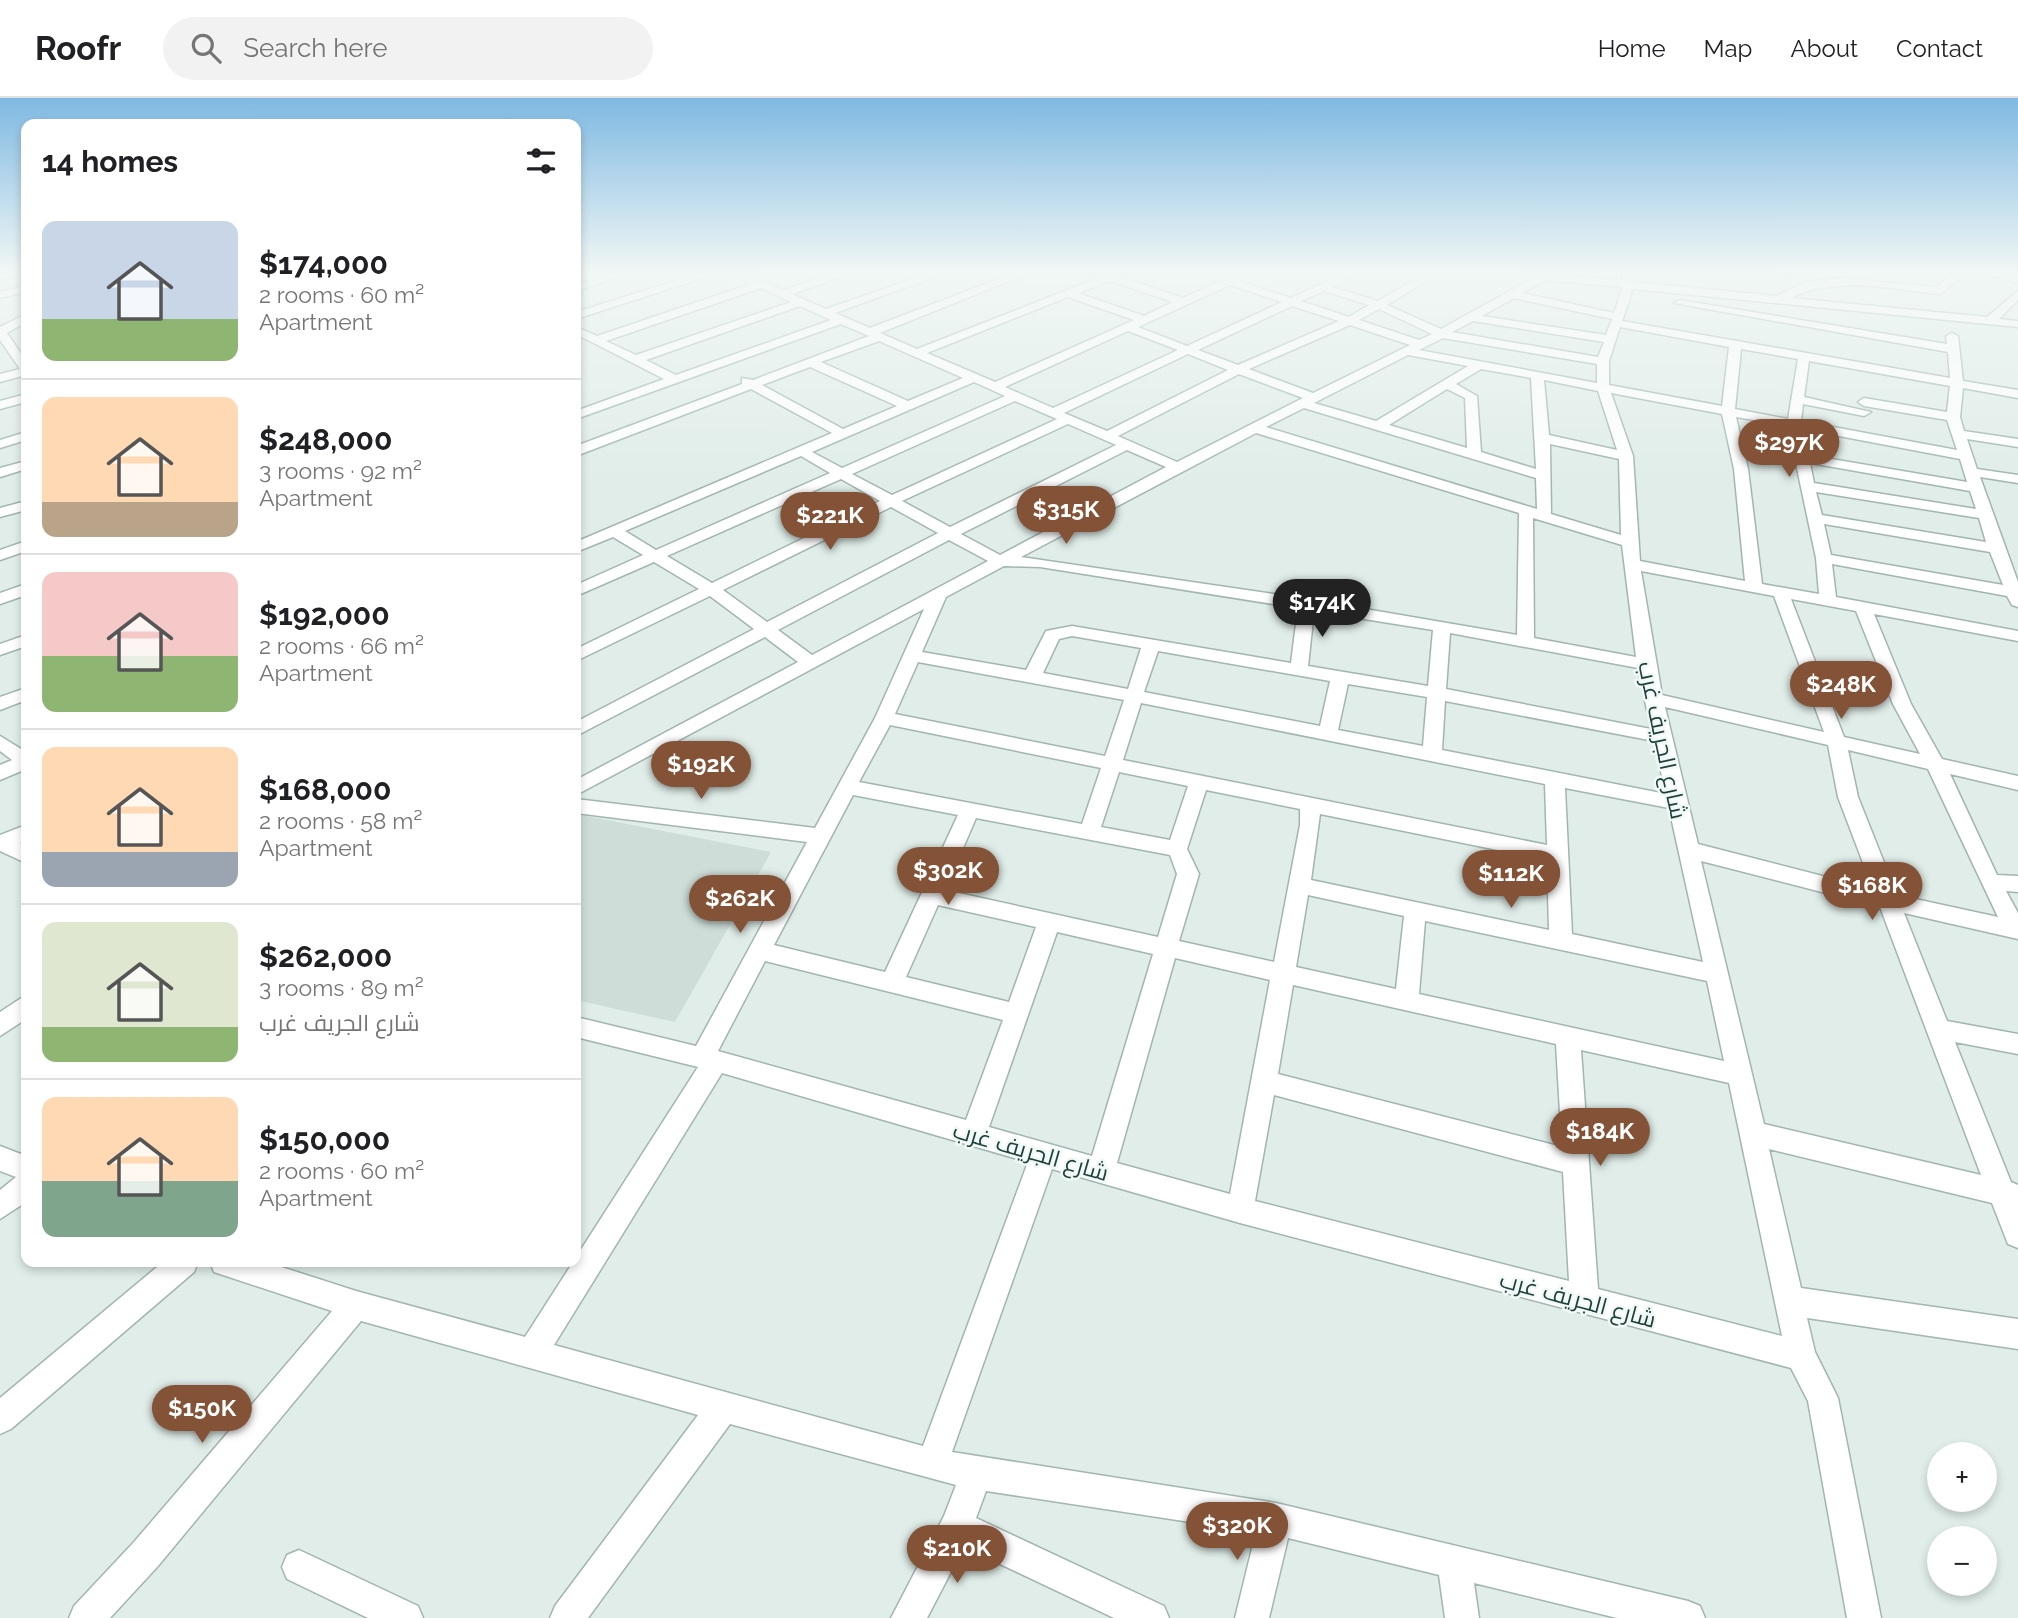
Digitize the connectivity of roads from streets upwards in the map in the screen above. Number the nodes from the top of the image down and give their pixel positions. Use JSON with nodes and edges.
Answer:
{"nodes":[{"id":1,"x":8,"y":342,"type":"edge"},
{"id":2,"x":591,"y":342,"type":"edge"},
{"id":3,"x":599,"y":342,"type":"edge"},
{"id":4,"x":687,"y":342,"type":"edge"},
{"id":5,"x":779,"y":342,"type":"edge"},
{"id":6,"x":857,"y":342,"type":"edge"},
{"id":7,"x":895,"y":342,"type":"edge"},
{"id":8,"x":945,"y":342,"type":"edge"},
{"id":9,"x":1098,"y":342,"type":"edge"},
{"id":10,"x":1170,"y":342,"type":"edge"},
{"id":11,"x":1201,"y":342,"type":"edge"},
{"id":12,"x":1301,"y":342,"type":"edge"},
{"id":13,"x":1400,"y":342,"type":"edge"},
{"id":14,"x":1425,"y":342,"type":"edge"},
{"id":15,"x":1489,"y":342,"type":"edge"},
{"id":16,"x":1609,"y":342,"type":"edge"},
{"id":17,"x":1720,"y":342,"type":"edge"},
{"id":18,"x":1792,"y":342,"type":"edge"},
{"id":19,"x":1953,"y":342,"type":"edge"},
{"id":20,"x":1795,"y":343,"type":"junction"},
{"id":21,"x":594,"y":344,"type":"junction"},
{"id":22,"x":1734,"y":345,"type":"junction"},
{"id":23,"x":1188,"y":348,"type":"junction"},
{"id":24,"x":1413,"y":348,"type":"junction"},
{"id":25,"x":1954,"y":349,"type":"junction"},
{"id":26,"x":17,"y":352,"type":"junction"},
{"id":27,"x":919,"y":352,"type":"junction"},
{"id":28,"x":0,"y":356,"type":"edge"},
{"id":29,"x":21,"y":360,"type":"edge"},
{"id":30,"x":634,"y":360,"type":"junction"},
{"id":31,"x":1603,"y":361,"type":"junction"},
{"id":32,"x":810,"y":362,"type":"junction"},
{"id":33,"x":714,"y":365,"type":"junction"},
{"id":34,"x":1478,"y":365,"type":"junction"},
{"id":35,"x":1241,"y":368,"type":"junction"},
{"id":36,"x":21,"y":372,"type":"edge"},
{"id":37,"x":1537,"y":376,"type":"junction"},
{"id":38,"x":976,"y":377,"type":"junction"},
{"id":39,"x":0,"y":378,"type":"edge"},
{"id":40,"x":674,"y":379,"type":"junction"},
{"id":41,"x":1956,"y":383,"type":"junction"},
{"id":42,"x":752,"y":384,"type":"junction"},
{"id":43,"x":1447,"y":384,"type":"junction"},
{"id":44,"x":997,"y":386,"type":"junction"},
{"id":45,"x":1603,"y":388,"type":"junction"},
{"id":46,"x":1863,"y":390,"type":"junction"},
{"id":47,"x":2018,"y":394,"type":"edge"},
{"id":48,"x":1018,"y":395,"type":"junction"},
{"id":49,"x":21,"y":399,"type":"edge"},
{"id":50,"x":1800,"y":400,"type":"junction"},
{"id":51,"x":1309,"y":401,"type":"junction"},
{"id":52,"x":913,"y":404,"type":"junction"},
{"id":53,"x":0,"y":405,"type":"edge"},
{"id":54,"x":1728,"y":411,"type":"junction"},
{"id":55,"x":581,"y":413,"type":"edge"},
{"id":56,"x":1063,"y":415,"type":"junction"},
{"id":57,"x":1953,"y":417,"type":"junction"},
{"id":58,"x":960,"y":420,"type":"junction"},
{"id":59,"x":1794,"y":425,"type":"junction"},
{"id":60,"x":1378,"y":426,"type":"junction"},
{"id":61,"x":1258,"y":429,"type":"junction"},
{"id":62,"x":842,"y":433,"type":"junction"},
{"id":63,"x":1959,"y":434,"type":"junction"},
{"id":64,"x":1110,"y":435,"type":"junction"},
{"id":65,"x":21,"y":437,"type":"edge"},
{"id":66,"x":1862,"y":437,"type":"junction"},
{"id":67,"x":1543,"y":438,"type":"junction"},
{"id":68,"x":0,"y":443,"type":"edge"},
{"id":69,"x":2018,"y":443,"type":"edge"},
{"id":70,"x":1129,"y":444,"type":"junction"},
{"id":71,"x":581,"y":449,"type":"edge"},
{"id":72,"x":801,"y":451,"type":"junction"},
{"id":73,"x":1474,"y":455,"type":"junction"},
{"id":74,"x":1626,"y":456,"type":"junction"},
{"id":75,"x":1967,"y":456,"type":"junction"},
{"id":76,"x":1802,"y":458,"type":"junction"},
{"id":77,"x":21,"y":467,"type":"edge"},
{"id":78,"x":1177,"y":467,"type":"junction"},
{"id":79,"x":1972,"y":472,"type":"junction"},
{"id":80,"x":0,"y":473,"type":"edge"},
{"id":81,"x":841,"y":473,"type":"junction"},
{"id":82,"x":1543,"y":475,"type":"junction"},
{"id":83,"x":2018,"y":479,"type":"edge"},
{"id":84,"x":1808,"y":486,"type":"junction"},
{"id":85,"x":1977,"y":488,"type":"junction"},
{"id":86,"x":0,"y":494,"type":"edge"},
{"id":87,"x":888,"y":502,"type":"junction"},
{"id":88,"x":14,"y":509,"type":"edge"},
{"id":89,"x":1526,"y":511,"type":"junction"},
{"id":90,"x":1986,"y":515,"type":"junction"},
{"id":91,"x":1544,"y":516,"type":"junction"},
{"id":92,"x":1814,"y":518,"type":"junction"},
{"id":93,"x":614,"y":531,"type":"junction"},
{"id":94,"x":948,"y":534,"type":"junction"},
{"id":95,"x":581,"y":545,"type":"edge"},
{"id":96,"x":21,"y":548,"type":"edge"},
{"id":97,"x":1996,"y":548,"type":"junction"},
{"id":98,"x":1631,"y":554,"type":"junction"},
{"id":99,"x":0,"y":555,"type":"edge"},
{"id":100,"x":655,"y":555,"type":"junction"},
{"id":101,"x":1824,"y":558,"type":"junction"},
{"id":102,"x":999,"y":561,"type":"junction"},
{"id":103,"x":1755,"y":587,"type":"junction"},
{"id":104,"x":581,"y":589,"type":"edge"},
{"id":105,"x":712,"y":590,"type":"junction"},
{"id":106,"x":21,"y":591,"type":"edge"},
{"id":107,"x":1780,"y":591,"type":"junction"},
{"id":108,"x":939,"y":594,"type":"junction"},
{"id":109,"x":2016,"y":597,"type":"edge"},
{"id":110,"x":0,"y":600,"type":"edge"},
{"id":111,"x":1828,"y":600,"type":"junction"},
{"id":112,"x":1307,"y":604,"type":"junction"},
{"id":113,"x":1863,"y":607,"type":"junction"},
{"id":114,"x":1443,"y":626,"type":"junction"},
{"id":115,"x":769,"y":630,"type":"junction"},
{"id":116,"x":2018,"y":636,"type":"edge"},
{"id":117,"x":21,"y":642,"type":"edge"},
{"id":118,"x":1525,"y":643,"type":"junction"},
{"id":119,"x":1151,"y":645,"type":"junction"},
{"id":120,"x":0,"y":650,"type":"edge"},
{"id":121,"x":581,"y":654,"type":"edge"},
{"id":122,"x":912,"y":656,"type":"junction"},
{"id":123,"x":810,"y":662,"type":"junction"},
{"id":124,"x":1646,"y":664,"type":"junction"},
{"id":125,"x":1299,"y":670,"type":"junction"},
{"id":126,"x":1032,"y":676,"type":"junction"},
{"id":127,"x":1340,"y":678,"type":"junction"},
{"id":128,"x":1435,"y":693,"type":"junction"},
{"id":129,"x":21,"y":696,"type":"edge"},
{"id":130,"x":1133,"y":697,"type":"junction"},
{"id":131,"x":1654,"y":699,"type":"junction"},
{"id":132,"x":0,"y":704,"type":"edge"},
{"id":133,"x":884,"y":718,"type":"junction"},
{"id":134,"x":581,"y":727,"type":"edge"},
{"id":135,"x":1327,"y":735,"type":"junction"},
{"id":136,"x":1663,"y":737,"type":"junction"},
{"id":137,"x":1836,"y":740,"type":"junction"},
{"id":138,"x":0,"y":742,"type":"edge"},
{"id":139,"x":1432,"y":754,"type":"junction"},
{"id":140,"x":21,"y":758,"type":"edge"},
{"id":141,"x":1935,"y":762,"type":"junction"},
{"id":142,"x":21,"y":764,"type":"edge"},
{"id":143,"x":1112,"y":764,"type":"junction"},
{"id":144,"x":0,"y":773,"type":"edge"},
{"id":145,"x":1555,"y":780,"type":"junction"},
{"id":146,"x":1199,"y":783,"type":"junction"},
{"id":147,"x":2018,"y":783,"type":"edge"},
{"id":148,"x":581,"y":785,"type":"edge"},
{"id":149,"x":847,"y":787,"type":"junction"},
{"id":150,"x":1678,"y":803,"type":"junction"},
{"id":151,"x":1310,"y":806,"type":"junction"},
{"id":152,"x":581,"y":807,"type":"edge"},
{"id":153,"x":969,"y":812,"type":"junction"},
{"id":154,"x":1090,"y":831,"type":"junction"},
{"id":155,"x":21,"y":834,"type":"edge"},
{"id":156,"x":821,"y":836,"type":"junction"},
{"id":157,"x":1,"y":842,"type":"edge"},
{"id":158,"x":1177,"y":849,"type":"junction"},
{"id":159,"x":1686,"y":849,"type":"junction"},
{"id":160,"x":21,"y":852,"type":"edge"},
{"id":161,"x":1559,"y":855,"type":"junction"},
{"id":162,"x":1990,"y":882,"type":"junction"},
{"id":163,"x":2018,"y":884,"type":"edge"},
{"id":164,"x":1297,"y":885,"type":"junction"},
{"id":165,"x":930,"y":895,"type":"junction"},
{"id":166,"x":1886,"y":901,"type":"junction"},
{"id":167,"x":1415,"y":911,"type":"junction"},
{"id":168,"x":1049,"y":923,"type":"junction"},
{"id":169,"x":2017,"y":930,"type":"edge"},
{"id":170,"x":1561,"y":943,"type":"junction"},
{"id":171,"x":1164,"y":945,"type":"junction"},
{"id":172,"x":757,"y":950,"type":"junction"},
{"id":173,"x":1282,"y":972,"type":"junction"},
{"id":174,"x":1717,"y":974,"type":"junction"},
{"id":175,"x":891,"y":985,"type":"junction"},
{"id":176,"x":1406,"y":1001,"type":"junction"},
{"id":177,"x":21,"y":1008,"type":"edge"},
{"id":178,"x":1015,"y":1013,"type":"junction"},
{"id":179,"x":0,"y":1026,"type":"edge"},
{"id":180,"x":581,"y":1028,"type":"edge"},
{"id":181,"x":1938,"y":1030,"type":"junction"},
{"id":182,"x":1568,"y":1037,"type":"junction"},
{"id":183,"x":2018,"y":1044,"type":"edge"},
{"id":184,"x":709,"y":1059,"type":"junction"},
{"id":185,"x":1741,"y":1076,"type":"junction"},
{"id":186,"x":1265,"y":1082,"type":"junction"},
{"id":187,"x":1752,"y":1133,"type":"junction"},
{"id":188,"x":974,"y":1134,"type":"junction"},
{"id":189,"x":1043,"y":1156,"type":"junction"},
{"id":190,"x":0,"y":1158,"type":"edge"},
{"id":191,"x":1576,"y":1163,"type":"junction"},
{"id":192,"x":21,"y":1167,"type":"edge"},
{"id":193,"x":1101,"y":1171,"type":"junction"},
{"id":194,"x":21,"y":1190,"type":"edge"},
{"id":195,"x":2011,"y":1194,"type":"edge"},
{"id":196,"x":0,"y":1206,"type":"edge"},
{"id":197,"x":1240,"y":1210,"type":"junction"},
{"id":198,"x":2018,"y":1235,"type":"edge"},
{"id":199,"x":178,"y":1267,"type":"edge"},
{"id":200,"x":268,"y":1269,"type":"edge"},
{"id":201,"x":1584,"y":1301,"type":"junction"},
{"id":202,"x":1791,"y":1301,"type":"junction"},
{"id":203,"x":356,"y":1305,"type":"junction"},
{"id":204,"x":2018,"y":1334,"type":"edge"},
{"id":205,"x":531,"y":1354,"type":"junction"},
{"id":206,"x":1801,"y":1356,"type":"junction"},
{"id":207,"x":722,"y":1408,"type":"junction"},
{"id":208,"x":0,"y":1418,"type":"edge"},
{"id":209,"x":932,"y":1464,"type":"junction"},
{"id":210,"x":977,"y":1474,"type":"junction"},
{"id":211,"x":1276,"y":1520,"type":"junction"},
{"id":212,"x":957,"y":1526,"type":"junction"},
{"id":213,"x":1454,"y":1562,"type":"junction"},
{"id":214,"x":299,"y":1567,"type":"dead end"},
{"id":215,"x":86,"y":1618,"type":"edge"},
{"id":216,"x":406,"y":1618,"type":"edge"},
{"id":217,"x":567,"y":1618,"type":"edge"},
{"id":218,"x":908,"y":1618,"type":"edge"},
{"id":219,"x":1152,"y":1618,"type":"edge"},
{"id":220,"x":1252,"y":1618,"type":"edge"},
{"id":221,"x":1462,"y":1618,"type":"edge"},
{"id":222,"x":1688,"y":1618,"type":"edge"},
{"id":223,"x":1864,"y":1618,"type":"edge"}],
"edges":[{"from":1,"to":26,"type":"street"},
{"from":2,"to":21,"type":"street"},
{"from":3,"to":21,"type":"street"},
{"from":4,"to":30,"type":"street"},
{"from":5,"to":33,"type":"street"},
{"from":6,"to":32,"type":"street"},
{"from":7,"to":27,"type":"street"},
{"from":8,"to":27,"type":"street"},
{"from":9,"to":44,"type":"street"},
{"from":10,"to":23,"type":"street"},
{"from":11,"to":23,"type":"street"},
{"from":12,"to":35,"type":"street"},
{"from":13,"to":24,"type":"street"},
{"from":14,"to":24,"type":"street"},
{"from":15,"to":31,"type":"street"},
{"from":16,"to":31,"type":"street"},
{"from":17,"to":22,"type":"street"},
{"from":18,"to":20,"type":"street"},
{"from":19,"to":25,"type":"street"},
{"from":20,"to":22,"type":"street"},
{"from":20,"to":25,"type":"street"},
{"from":20,"to":46,"type":"street"},
{"from":20,"to":50,"type":"street"},
{"from":21,"to":30,"type":"street"},
{"from":22,"to":54,"type":"street"},
{"from":23,"to":35,"type":"street"},
{"from":23,"to":56,"type":"street"},
{"from":24,"to":34,"type":"street"},
{"from":24,"to":51,"type":"street"},
{"from":25,"to":41,"type":"street"},
{"from":26,"to":28,"type":"street"},
{"from":26,"to":29,"type":"street"},
{"from":27,"to":38,"type":"street"},
{"from":30,"to":40,"type":"street"},
{"from":31,"to":45,"type":"street"},
{"from":32,"to":42,"type":"street"},
{"from":32,"to":52,"type":"street"},
{"from":33,"to":40,"type":"street"},
{"from":33,"to":42,"type":"street"},
{"from":34,"to":37,"type":"street"},
{"from":34,"to":43,"type":"street"},
{"from":35,"to":51,"type":"street"},
{"from":35,"to":64,"type":"street"},
{"from":36,"to":39,"type":"street"},
{"from":37,"to":45,"type":"street"},
{"from":37,"to":67,"type":"street"},
{"from":38,"to":44,"type":"street"},
{"from":38,"to":52,"type":"street"},
{"from":40,"to":55,"type":"street"},
{"from":41,"to":46,"type":"street"},
{"from":41,"to":47,"type":"street"},
{"from":41,"to":57,"type":"street"},
{"from":42,"to":62,"type":"street"},
{"from":42,"to":71,"type":"street"},
{"from":43,"to":60,"type":"street"},
{"from":43,"to":73,"type":"street"},
{"from":44,"to":48,"type":"street"},
{"from":45,"to":54,"type":"street"},
{"from":45,"to":74,"type":"street","name":"شارع الجريف غرب"},
{"from":46,"to":50,"type":"street"},
{"from":46,"to":57,"type":"street"},
{"from":46,"to":66,"type":"street"},
{"from":48,"to":56,"type":"street"},
{"from":48,"to":58,"type":"street"},
{"from":49,"to":53,"type":"street"},
{"from":50,"to":59,"type":"street"},
{"from":51,"to":60,"type":"street"},
{"from":51,"to":61,"type":"street"},
{"from":52,"to":58,"type":"street"},
{"from":52,"to":62,"type":"street"},
{"from":54,"to":59,"type":"street"},
{"from":54,"to":103,"type":"street"},
{"from":56,"to":64,"type":"street"},
{"from":56,"to":87,"type":"street"},
{"from":57,"to":63,"type":"street"},
{"from":58,"to":81,"type":"street"},
{"from":59,"to":66,"type":"street"},
{"from":59,"to":76,"type":"street"},
{"from":60,"to":73,"type":"street"},
{"from":61,"to":78,"type":"street"},
{"from":61,"to":89,"type":"street"},
{"from":62,"to":72,"type":"street"},
{"from":63,"to":69,"type":"street"},
{"from":63,"to":75,"type":"street"},
{"from":64,"to":70,"type":"street"},
{"from":65,"to":68,"type":"street"},
{"from":66,"to":75,"type":"street"},
{"from":67,"to":74,"type":"street"},
{"from":67,"to":82,"type":"street"},
{"from":70,"to":78,"type":"street"},
{"from":70,"to":94,"type":"street"},
{"from":72,"to":81,"type":"street"},
{"from":72,"to":93,"type":"street"},
{"from":73,"to":82,"type":"street"},
{"from":74,"to":98,"type":"street","name":"شارع الجريف غرب"},
{"from":75,"to":79,"type":"street"},
{"from":76,"to":84,"type":"street"},
{"from":76,"to":85,"type":"street"},
{"from":77,"to":80,"type":"street"},
{"from":78,"to":102,"type":"street"},
{"from":79,"to":83,"type":"street"},
{"from":79,"to":85,"type":"street"},
{"from":81,"to":87,"type":"street"},
{"from":81,"to":100,"type":"street"},
{"from":82,"to":91,"type":"street"},
{"from":84,"to":90,"type":"street"},
{"from":84,"to":92,"type":"street"},
{"from":85,"to":90,"type":"street"},
{"from":86,"to":88,"type":"street"},
{"from":87,"to":94,"type":"street"},
{"from":87,"to":105,"type":"street"},
{"from":89,"to":91,"type":"street"},
{"from":89,"to":118,"type":"street"},
{"from":90,"to":97,"type":"street"},
{"from":91,"to":98,"type":"street"},
{"from":92,"to":97,"type":"street"},
{"from":92,"to":101,"type":"street"},
{"from":93,"to":95,"type":"street"},
{"from":93,"to":100,"type":"street"},
{"from":94,"to":102,"type":"street"},
{"from":94,"to":115,"type":"street"},
{"from":96,"to":99,"type":"street"},
{"from":97,"to":109,"type":"street"},
{"from":98,"to":103,"type":"street"},
{"from":98,"to":124,"type":"street","name":"شارع الجريف غرب"},
{"from":100,"to":104,"type":"street"},
{"from":100,"to":105,"type":"street"},
{"from":101,"to":109,"type":"street"},
{"from":101,"to":111,"type":"street"},
{"from":102,"to":108,"type":"street"},
{"from":102,"to":112,"type":"street"},
{"from":103,"to":107,"type":"street"},
{"from":105,"to":115,"type":"street"},
{"from":105,"to":121,"type":"street"},
{"from":106,"to":110,"type":"street"},
{"from":107,"to":111,"type":"street"},
{"from":107,"to":137,"type":"street"},
{"from":108,"to":122,"type":"street"},
{"from":108,"to":123,"type":"street"},
{"from":111,"to":113,"type":"street"},
{"from":112,"to":114,"type":"street"},
{"from":112,"to":125,"type":"street"},
{"from":113,"to":116,"type":"street"},
{"from":113,"to":141,"type":"street"},
{"from":114,"to":118,"type":"street"},
{"from":114,"to":128,"type":"street"},
{"from":115,"to":123,"type":"street"},
{"from":115,"to":134,"type":"street"},
{"from":117,"to":120,"type":"street"},
{"from":118,"to":124,"type":"street"},
{"from":119,"to":125,"type":"street"},
{"from":119,"to":126,"type":"street"},
{"from":119,"to":130,"type":"street"},
{"from":122,"to":126,"type":"street"},
{"from":122,"to":133,"type":"street"},
{"from":123,"to":148,"type":"street"},
{"from":124,"to":131,"type":"street","name":"شارع الجريف غرب"},
{"from":125,"to":127,"type":"street"},
{"from":126,"to":130,"type":"street"},
{"from":127,"to":128,"type":"street"},
{"from":127,"to":135,"type":"street"},
{"from":128,"to":136,"type":"street"},
{"from":128,"to":139,"type":"street"},
{"from":129,"to":132,"type":"street"},
{"from":130,"to":135,"type":"street"},
{"from":130,"to":143,"type":"street"},
{"from":131,"to":136,"type":"street","name":"شارع الجريف غرب"},
{"from":131,"to":137,"type":"street"},
{"from":133,"to":143,"type":"street"},
{"from":133,"to":149,"type":"street"},
{"from":135,"to":139,"type":"street"},
{"from":136,"to":150,"type":"street","name":"شارع الجريف غرب"},
{"from":137,"to":141,"type":"street"},
{"from":137,"to":166,"type":"street"},
{"from":138,"to":140,"type":"street"},
{"from":139,"to":145,"type":"street"},
{"from":141,"to":147,"type":"street"},
{"from":141,"to":162,"type":"street"},
{"from":142,"to":144,"type":"street"},
{"from":143,"to":146,"type":"street"},
{"from":143,"to":154,"type":"street"},
{"from":145,"to":150,"type":"street"},
{"from":145,"to":161,"type":"street"},
{"from":146,"to":151,"type":"street"},
{"from":146,"to":158,"type":"street"},
{"from":149,"to":153,"type":"street"},
{"from":149,"to":156,"type":"street"},
{"from":150,"to":159,"type":"street","name":"شارع الجريف غرب"},
{"from":151,"to":161,"type":"street"},
{"from":151,"to":164,"type":"street"},
{"from":152,"to":156,"type":"street"},
{"from":153,"to":154,"type":"street"},
{"from":153,"to":165,"type":"street"},
{"from":154,"to":158,"type":"street"},
{"from":155,"to":157,"type":"street"},
{"from":156,"to":172,"type":"street"},
{"from":157,"to":160,"type":"street"},
{"from":158,"to":171,"type":"street"},
{"from":159,"to":166,"type":"street"},
{"from":159,"to":174,"type":"street","name":"شارع الجريف غرب"},
{"from":161,"to":170,"type":"street"},
{"from":162,"to":163,"type":"street"},
{"from":162,"to":169,"type":"street"},
{"from":164,"to":167,"type":"street"},
{"from":164,"to":173,"type":"street"},
{"from":165,"to":168,"type":"street"},
{"from":165,"to":175,"type":"street"},
{"from":166,"to":169,"type":"street"},
{"from":166,"to":181,"type":"street"},
{"from":167,"to":170,"type":"street"},
{"from":167,"to":176,"type":"street"},
{"from":168,"to":171,"type":"street"},
{"from":168,"to":178,"type":"street"},
{"from":170,"to":174,"type":"street"},
{"from":171,"to":173,"type":"street"},
{"from":171,"to":193,"type":"street"},
{"from":172,"to":175,"type":"street"},
{"from":172,"to":184,"type":"street"},
{"from":173,"to":176,"type":"street"},
{"from":173,"to":186,"type":"street"},
{"from":174,"to":185,"type":"street","name":"شارع الجريف غرب"},
{"from":175,"to":178,"type":"street"},
{"from":176,"to":182,"type":"street"},
{"from":177,"to":179,"type":"street"},
{"from":178,"to":188,"type":"street"},
{"from":180,"to":184,"type":"street","name":"شارع الجريف غرب"},
{"from":181,"to":183,"type":"street"},
{"from":181,"to":195,"type":"street"},
{"from":182,"to":185,"type":"street"},
{"from":182,"to":191,"type":"street"},
{"from":184,"to":188,"type":"street","name":"شارع الجريف غرب"},
{"from":184,"to":205,"type":"street"},
{"from":185,"to":187,"type":"street","name":"شارع الجريف غرب"},
{"from":186,"to":191,"type":"street"},
{"from":186,"to":197,"type":"street"},
{"from":187,"to":195,"type":"street"},
{"from":187,"to":202,"type":"street","name":"شارع الجريف غرب"},
{"from":188,"to":189,"type":"street","name":"شارع الجريف غرب"},
{"from":189,"to":193,"type":"street","name":"شارع الجريف غرب"},
{"from":189,"to":209,"type":"street"},
{"from":190,"to":192,"type":"street"},
{"from":191,"to":201,"type":"street"},
{"from":193,"to":197,"type":"street","name":"شارع الجريف غرب"},
{"from":194,"to":196,"type":"street"},
{"from":195,"to":198,"type":"street"},
{"from":197,"to":201,"type":"street","name":"شارع الجريف غرب"},
{"from":199,"to":208,"type":"street"},
{"from":200,"to":203,"type":"street"},
{"from":201,"to":206,"type":"street","name":"شارع الجريف غرب"},
{"from":202,"to":204,"type":"street"},
{"from":202,"to":206,"type":"street","name":"شارع الجريف غرب"},
{"from":203,"to":205,"type":"street"},
{"from":203,"to":215,"type":"street"},
{"from":205,"to":207,"type":"street"},
{"from":206,"to":223,"type":"street"},
{"from":207,"to":209,"type":"street"},
{"from":207,"to":217,"type":"street"},
{"from":209,"to":210,"type":"street"},
{"from":210,"to":211,"type":"street"},
{"from":210,"to":212,"type":"street"},
{"from":211,"to":213,"type":"street"},
{"from":211,"to":220,"type":"street"},
{"from":212,"to":218,"type":"street"},
{"from":212,"to":219,"type":"street"},
{"from":213,"to":221,"type":"street"},
{"from":213,"to":222,"type":"street"},
{"from":214,"to":216,"type":"street"}]}
